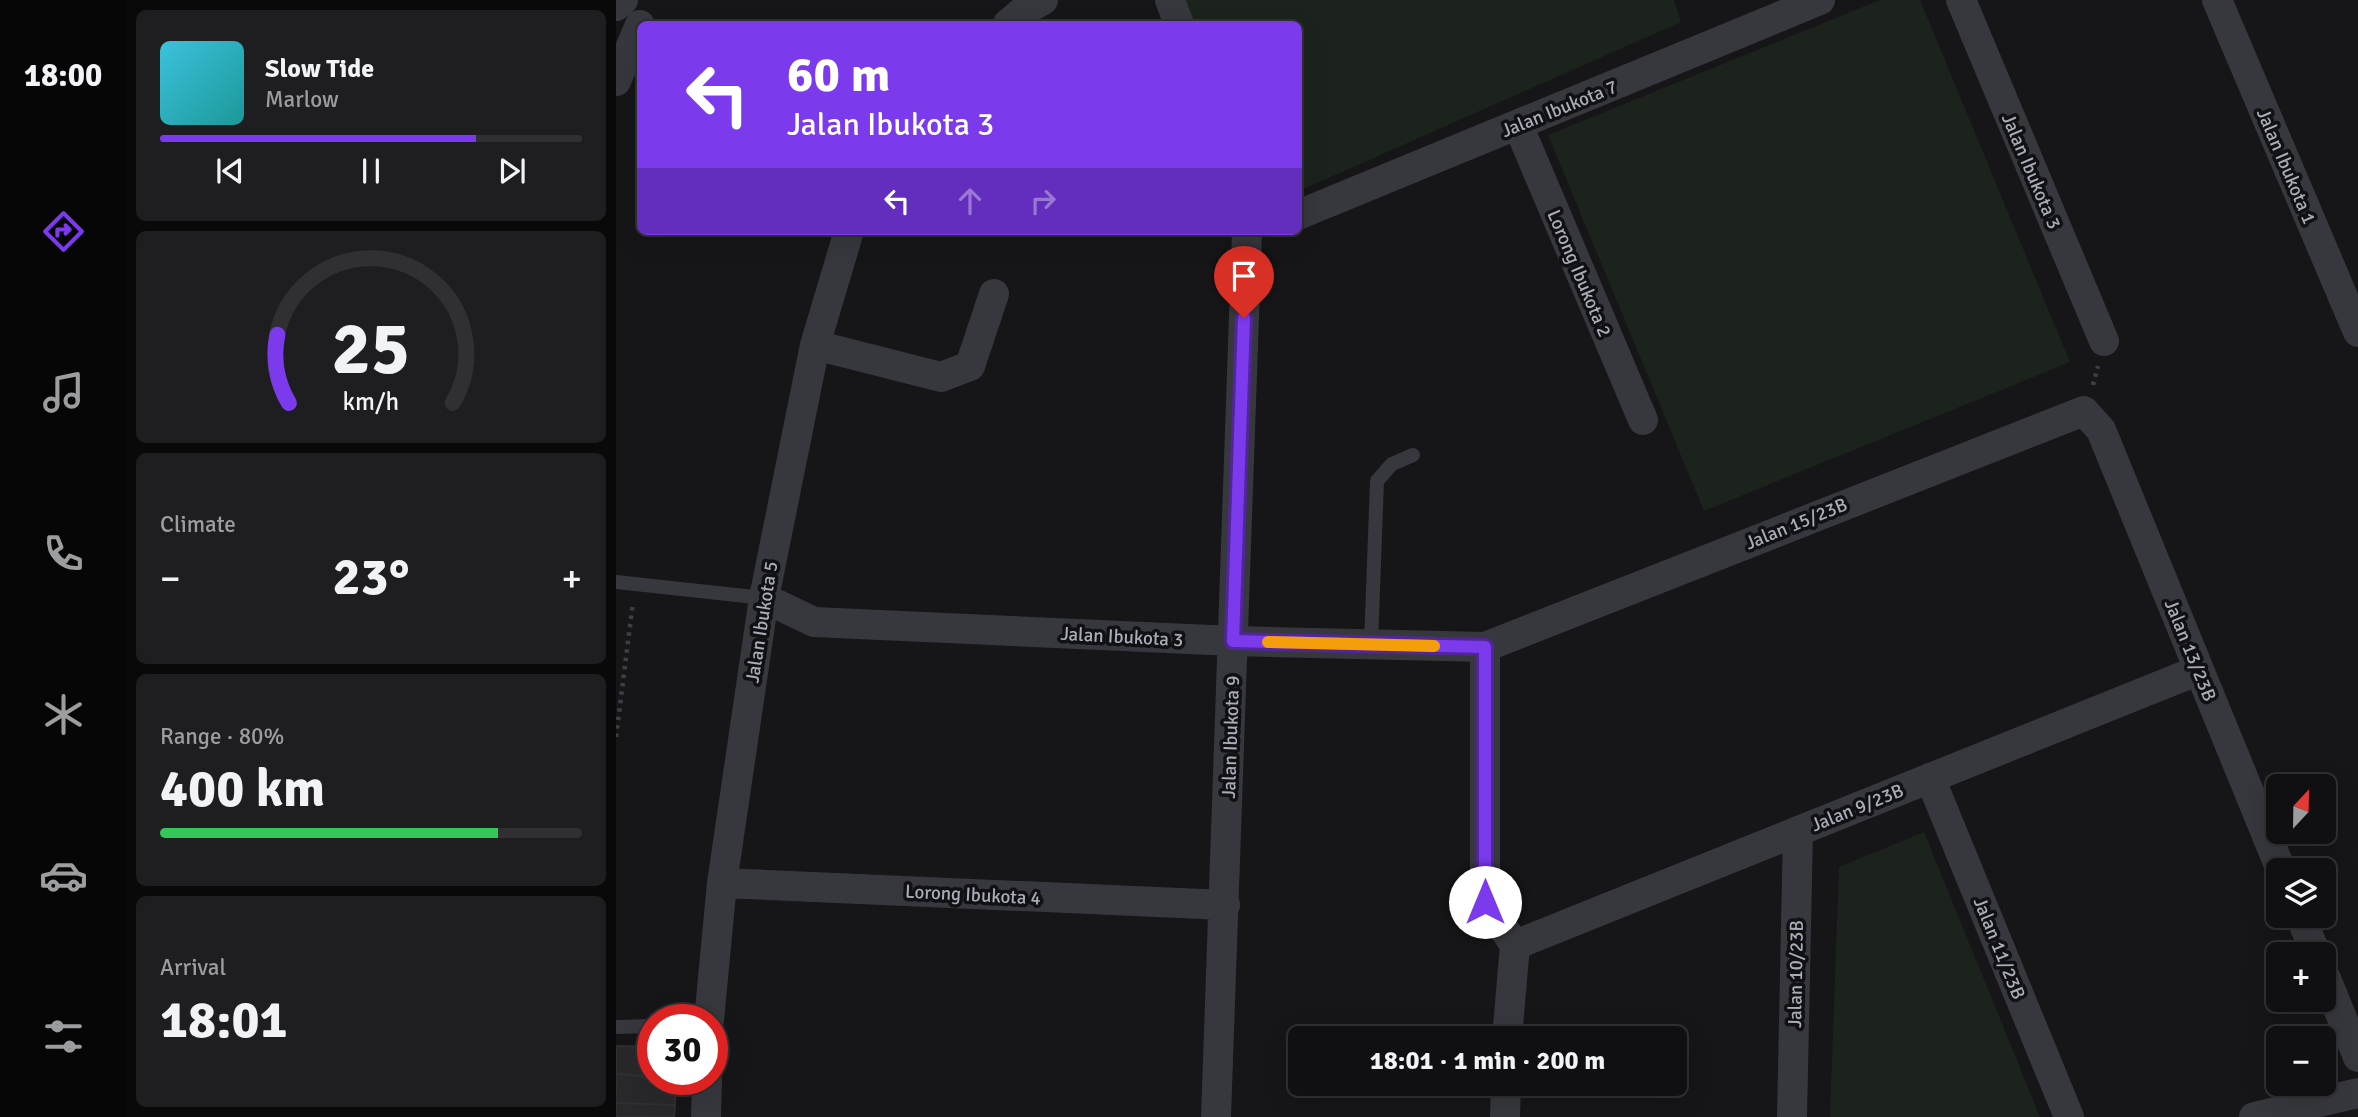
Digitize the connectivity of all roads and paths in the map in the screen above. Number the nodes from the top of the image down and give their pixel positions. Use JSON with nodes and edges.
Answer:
{"nodes":[{"id":1,"x":623,"y":0,"type":"edge"},
{"id":2,"x":652,"y":0,"type":"edge"},
{"id":3,"x":1043,"y":0,"type":"edge"},
{"id":4,"x":1170,"y":0,"type":"edge"},
{"id":5,"x":1820,"y":0,"type":"edge"},
{"id":6,"x":1961,"y":0,"type":"edge"},
{"id":7,"x":2217,"y":0,"type":"edge"},
{"id":8,"x":616,"y":6,"type":"edge"},
{"id":9,"x":643,"y":21,"type":"edge"},
{"id":10,"x":1012,"y":21,"type":"edge"},
{"id":11,"x":1178,"y":21,"type":"edge"},
{"id":12,"x":637,"y":34,"type":"edge"},
{"id":13,"x":616,"y":81,"type":"edge"},
{"id":14,"x":1518,"y":125,"type":"junction"},
{"id":15,"x":1302,"y":213,"type":"edge"},
{"id":16,"x":848,"y":235,"type":"edge"},
{"id":17,"x":1251,"y":235,"type":"edge"},
{"id":18,"x":994,"y":294,"type":"dead end"},
{"id":19,"x":2358,"y":332,"type":"edge"},
{"id":20,"x":2104,"y":341,"type":"joint"},
{"id":21,"x":815,"y":345,"type":"junction"},
{"id":22,"x":1643,"y":420,"type":"dead end"},
{"id":23,"x":2092,"y":420,"type":"junction"},
{"id":24,"x":1413,"y":455,"type":"dead end"},
{"id":25,"x":616,"y":582,"type":"edge"},
{"id":26,"x":634,"y":589,"type":"junction"},
{"id":27,"x":764,"y":598,"type":"junction"},
{"id":28,"x":1233,"y":641,"type":"junction"},
{"id":29,"x":1371,"y":645,"type":"junction"},
{"id":30,"x":1485,"y":647,"type":"junction"},
{"id":31,"x":2199,"y":670,"type":"junction"},
{"id":32,"x":616,"y":737,"type":"edge"},
{"id":33,"x":1930,"y":778,"type":"junction"},
{"id":34,"x":1798,"y":831,"type":"junction"},
{"id":35,"x":2276,"y":858,"type":"edge"},
{"id":36,"x":722,"y":883,"type":"junction"},
{"id":37,"x":1225,"y":905,"type":"junction"},
{"id":38,"x":1515,"y":946,"type":"junction"},
{"id":39,"x":2336,"y":1003,"type":"edge"},
{"id":40,"x":711,"y":1004,"type":"edge"},
{"id":41,"x":637,"y":1026,"type":"edge"},
{"id":42,"x":1508,"y":1026,"type":"edge"},
{"id":43,"x":616,"y":1027,"type":"edge"},
{"id":44,"x":2358,"y":1057,"type":"edge"},
{"id":45,"x":2358,"y":1093,"type":"edge"},
{"id":46,"x":707,"y":1095,"type":"edge"},
{"id":47,"x":1506,"y":1096,"type":"edge"},
{"id":48,"x":706,"y":1117,"type":"edge"},
{"id":49,"x":1216,"y":1117,"type":"edge"},
{"id":50,"x":1505,"y":1117,"type":"edge"},
{"id":51,"x":1792,"y":1117,"type":"edge"},
{"id":52,"x":2069,"y":1117,"type":"edge"},
{"id":53,"x":2255,"y":1117,"type":"edge"}],
"edges":[{"from":1,"to":8,"type":"street"},
{"from":2,"to":9,"type":"street"},
{"from":3,"to":10,"type":"street"},
{"from":4,"to":11,"type":"street"},
{"from":5,"to":14,"type":"street","name":"Jalan Ibukota 7"},
{"from":6,"to":20,"type":"street","name":"Jalan Ibukota 3"},
{"from":7,"to":19,"type":"street","name":"Jalan Ibukota 1"},
{"from":12,"to":13,"type":"street"},
{"from":14,"to":15,"type":"street","name":"Jalan Ibukota 7"},
{"from":14,"to":22,"type":"street","name":"Lorong Ibukota 2"},
{"from":16,"to":21,"type":"street","name":"Jalan Ibukota 5"},
{"from":17,"to":28,"type":"street","name":"Jalan Ibukota 9"},
{"from":18,"to":21,"type":"street"},
{"from":20,"to":23,"type":"path"},
{"from":21,"to":27,"type":"street","name":"Jalan Ibukota 5"},
{"from":23,"to":30,"type":"street","name":"Jalan 15/23B"},
{"from":23,"to":31,"type":"street","name":"Jalan 13/23B"},
{"from":24,"to":29,"type":"lane"},
{"from":25,"to":26,"type":"lane"},
{"from":26,"to":27,"type":"lane"},
{"from":26,"to":32,"type":"path"},
{"from":27,"to":28,"type":"street","name":"Jalan Ibukota 3"},
{"from":27,"to":36,"type":"street","name":"Jalan Ibukota 5"},
{"from":28,"to":29,"type":"street","name":"Jalan Ibukota 3"},
{"from":28,"to":37,"type":"street","name":"Jalan Ibukota 9"},
{"from":29,"to":30,"type":"street","name":"Jalan Ibukota 3"},
{"from":30,"to":38,"type":"street"},
{"from":31,"to":33,"type":"street","name":"Jalan 9/23B"},
{"from":31,"to":35,"type":"street","name":"Jalan 13/23B"},
{"from":33,"to":34,"type":"street","name":"Jalan 9/23B"},
{"from":33,"to":52,"type":"street","name":"Jalan 11/23B"},
{"from":34,"to":38,"type":"street","name":"Jalan 9/23B"},
{"from":34,"to":51,"type":"street","name":"Jalan 10/23B"},
{"from":36,"to":37,"type":"street","name":"Lorong Ibukota 4"},
{"from":36,"to":40,"type":"street","name":"Jalan Ibukota 5"},
{"from":37,"to":49,"type":"street","name":"Jalan Ibukota 9"},
{"from":38,"to":42,"type":"street"},
{"from":39,"to":44,"type":"street"},
{"from":41,"to":43,"type":"lane"},
{"from":45,"to":53,"type":"street"},
{"from":46,"to":48,"type":"street"},
{"from":47,"to":50,"type":"street"}]}
